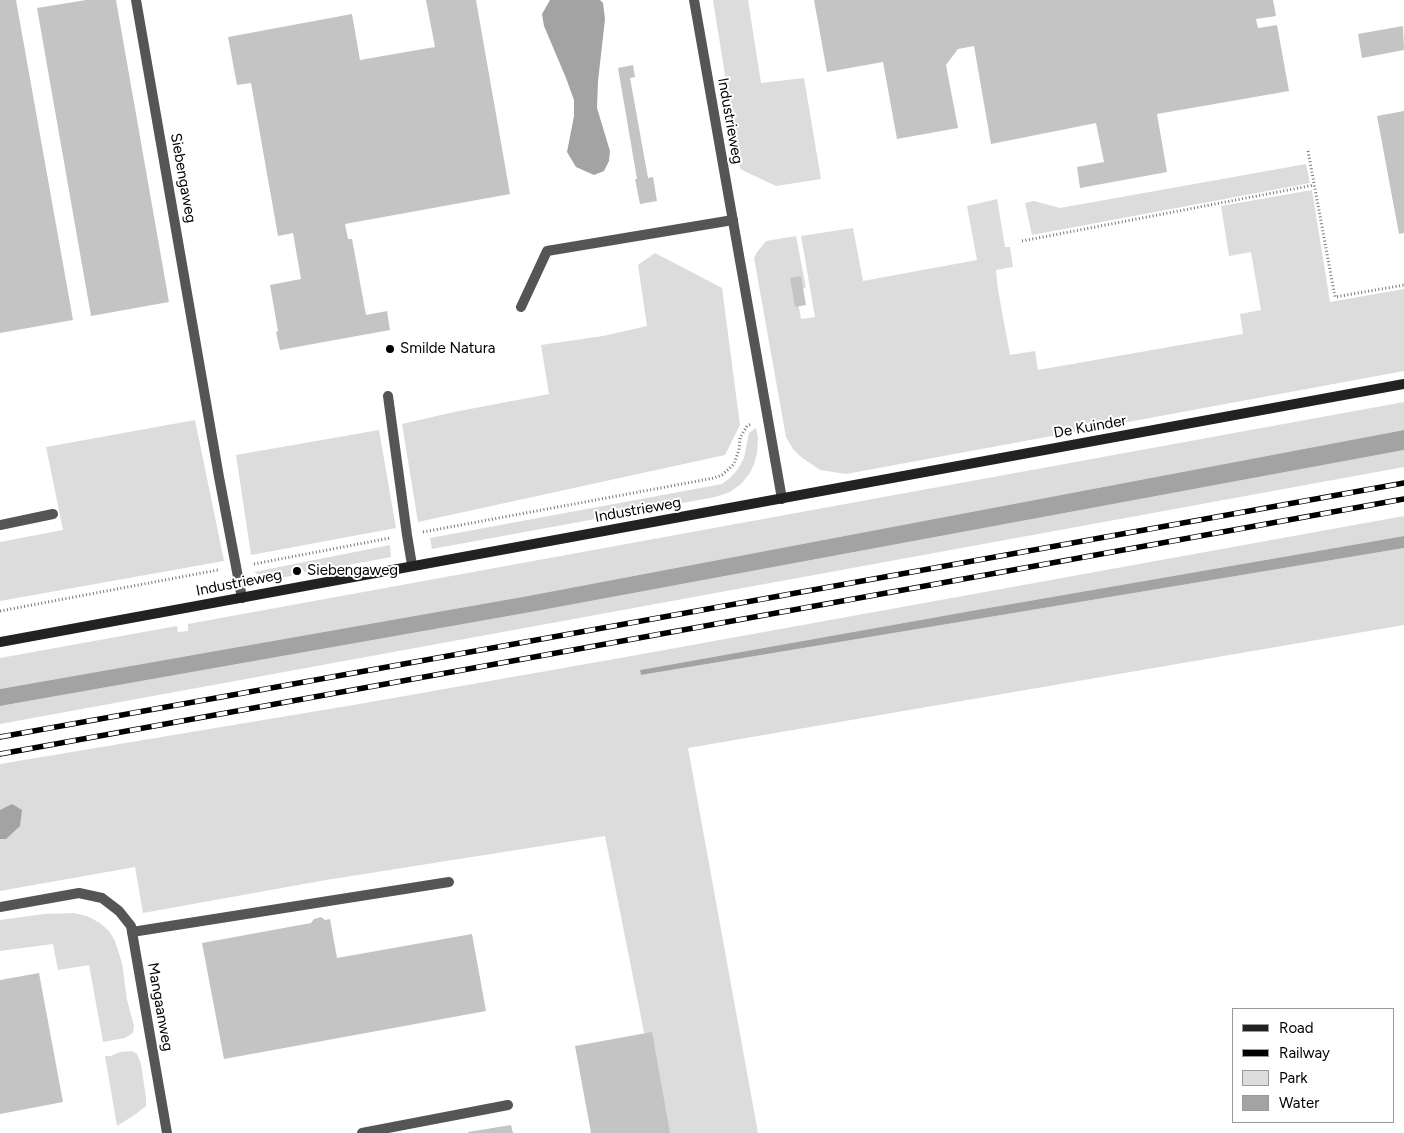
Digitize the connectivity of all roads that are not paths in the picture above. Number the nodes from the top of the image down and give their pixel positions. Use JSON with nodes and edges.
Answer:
{"nodes":[{"id":1,"x":136,"y":0,"type":"edge"},
{"id":2,"x":694,"y":0,"type":"edge"},
{"id":3,"x":733,"y":220,"type":"junction"},
{"id":4,"x":521,"y":307,"type":"dead end"},
{"id":5,"x":1404,"y":384,"type":"edge"},
{"id":6,"x":388,"y":396,"type":"dead end"},
{"id":7,"x":782,"y":499,"type":"junction"},
{"id":8,"x":53,"y":514,"type":"dead end"},
{"id":9,"x":0,"y":524,"type":"edge"},
{"id":10,"x":412,"y":566,"type":"junction"},
{"id":11,"x":242,"y":598,"type":"junction"},
{"id":12,"x":0,"y":642,"type":"edge"},
{"id":13,"x":449,"y":882,"type":"dead end"},
{"id":14,"x":0,"y":907,"type":"edge"},
{"id":15,"x":132,"y":932,"type":"junction"},
{"id":16,"x":508,"y":1105,"type":"dead end"},
{"id":17,"x":167,"y":1133,"type":"edge"},
{"id":18,"x":362,"y":1133,"type":"edge"}],
"edges":[{"from":1,"to":11,"type":"street","name":"Siebengaweg"},
{"from":2,"to":3,"type":"street","name":"Industrieweg"},
{"from":3,"to":4,"type":"street"},
{"from":3,"to":7,"type":"street","name":"Industrieweg"},
{"from":5,"to":7,"type":"main road","name":"De Kuinder"},
{"from":6,"to":10,"type":"street"},
{"from":7,"to":10,"type":"main road","name":"Industrieweg"},
{"from":8,"to":9,"type":"street"},
{"from":10,"to":11,"type":"main road","name":"Industrieweg"},
{"from":11,"to":12,"type":"main road","name":"Industrieweg"},
{"from":13,"to":15,"type":"street"},
{"from":14,"to":15,"type":"street","name":"Mangaanweg"},
{"from":15,"to":17,"type":"street","name":"Mangaanweg"},
{"from":16,"to":18,"type":"street"}]}
